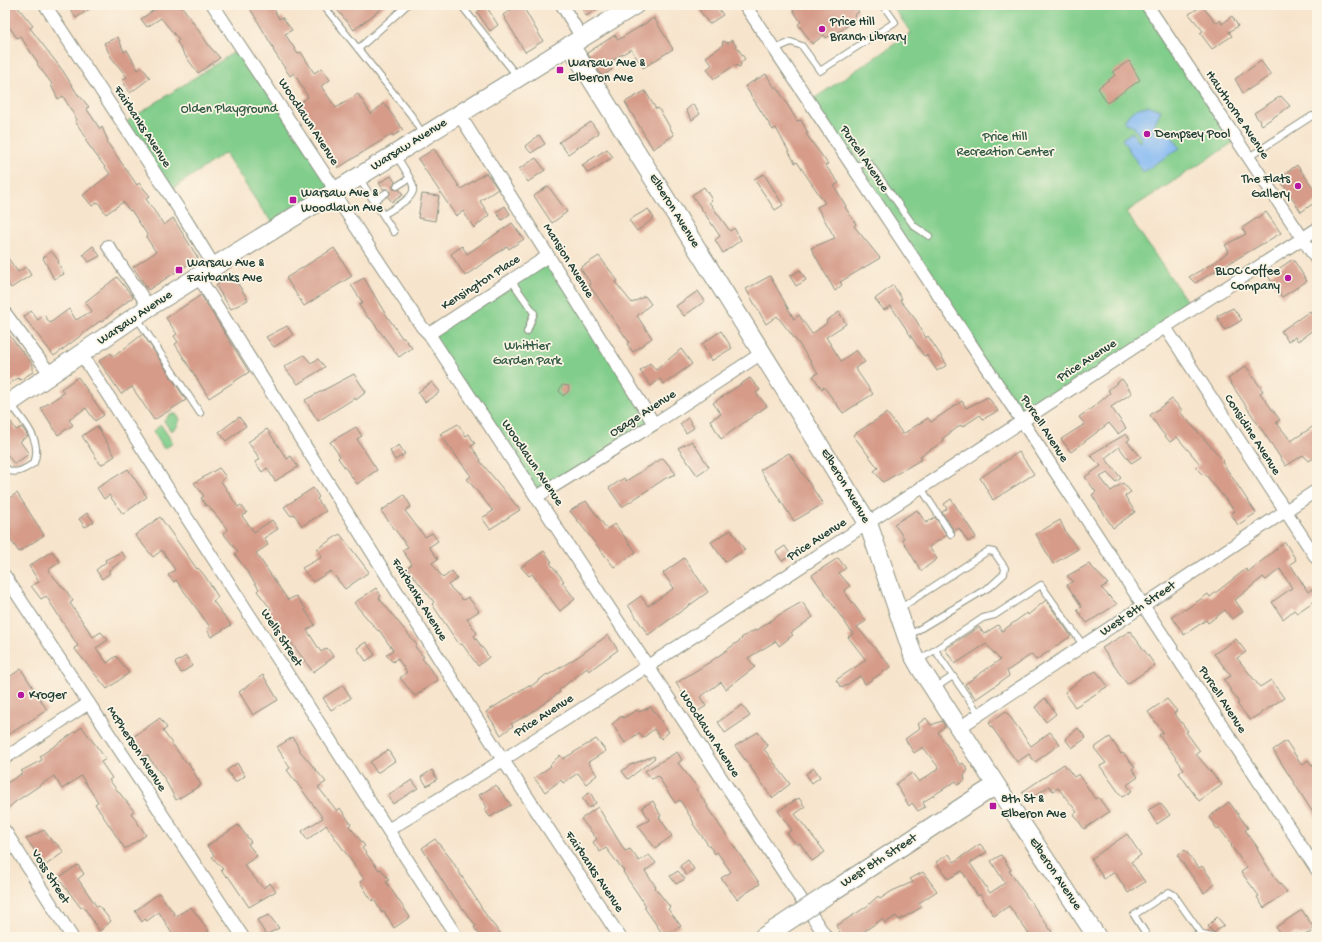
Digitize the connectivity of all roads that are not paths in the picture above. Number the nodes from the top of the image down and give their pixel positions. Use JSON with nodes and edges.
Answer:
{"nodes":[{"id":1,"x":45,"y":5,"type":"edge"},
{"id":2,"x":213,"y":5,"type":"edge"},
{"id":3,"x":323,"y":5,"type":"edge"},
{"id":4,"x":407,"y":5,"type":"edge"},
{"id":5,"x":461,"y":5,"type":"edge"},
{"id":6,"x":562,"y":5,"type":"edge"},
{"id":7,"x":635,"y":5,"type":"edge"},
{"id":8,"x":745,"y":5,"type":"edge"},
{"id":9,"x":883,"y":5,"type":"edge"},
{"id":10,"x":1147,"y":5,"type":"edge"},
{"id":11,"x":576,"y":41,"type":"junction"},
{"id":12,"x":358,"y":49,"type":"junction"},
{"id":13,"x":774,"y":49,"type":"junction"},
{"id":14,"x":518,"y":77,"type":"junction"},
{"id":15,"x":459,"y":114,"type":"junction"},
{"id":16,"x":1317,"y":117,"type":"edge"},
{"id":17,"x":423,"y":136,"type":"junction"},
{"id":18,"x":395,"y":154,"type":"junction"},
{"id":19,"x":1249,"y":157,"type":"junction"},
{"id":20,"x":852,"y":166,"type":"junction"},
{"id":21,"x":358,"y":177,"type":"junction"},
{"id":22,"x":410,"y":178,"type":"junction"},
{"id":23,"x":397,"y":186,"type":"dead end"},
{"id":24,"x":336,"y":191,"type":"junction"},
{"id":25,"x":386,"y":193,"type":"dead end"},
{"id":26,"x":374,"y":201,"type":"junction"},
{"id":27,"x":383,"y":215,"type":"junction"},
{"id":28,"x":1317,"y":229,"type":"edge"},
{"id":29,"x":394,"y":232,"type":"dead end"},
{"id":30,"x":929,"y":236,"type":"dead end"},
{"id":31,"x":1303,"y":238,"type":"junction"},
{"id":32,"x":108,"y":246,"type":"dead end"},
{"id":33,"x":548,"y":256,"type":"junction"},
{"id":34,"x":1317,"y":260,"type":"edge"},
{"id":35,"x":214,"y":266,"type":"junction"},
{"id":36,"x":198,"y":276,"type":"junction"},
{"id":37,"x":511,"y":280,"type":"junction"},
{"id":38,"x":143,"y":312,"type":"junction"},
{"id":39,"x":5,"y":313,"type":"edge"},
{"id":40,"x":1165,"y":327,"type":"junction"},
{"id":41,"x":528,"y":332,"type":"dead end"},
{"id":42,"x":430,"y":334,"type":"junction"},
{"id":43,"x":762,"y":353,"type":"junction"},
{"id":44,"x":82,"y":355,"type":"junction"},
{"id":45,"x":51,"y":375,"type":"junction"},
{"id":46,"x":8,"y":405,"type":"edge"},
{"id":47,"x":200,"y":414,"type":"dead end"},
{"id":48,"x":1022,"y":421,"type":"junction"},
{"id":49,"x":654,"y":424,"type":"junction"},
{"id":50,"x":5,"y":467,"type":"edge"},
{"id":51,"x":921,"y":488,"type":"junction"},
{"id":52,"x":1317,"y":490,"type":"edge"},
{"id":53,"x":538,"y":496,"type":"junction"},
{"id":54,"x":1286,"y":511,"type":"junction"},
{"id":55,"x":868,"y":523,"type":"junction"},
{"id":56,"x":951,"y":534,"type":"dead end"},
{"id":57,"x":1317,"y":559,"type":"edge"},
{"id":58,"x":5,"y":576,"type":"edge"},
{"id":59,"x":1142,"y":605,"type":"junction"},
{"id":60,"x":898,"y":610,"type":"junction"},
{"id":61,"x":907,"y":637,"type":"junction"},
{"id":62,"x":1083,"y":645,"type":"junction"},
{"id":63,"x":935,"y":650,"type":"junction"},
{"id":64,"x":917,"y":662,"type":"junction"},
{"id":65,"x":648,"y":666,"type":"junction"},
{"id":66,"x":953,"y":676,"type":"junction"},
{"id":67,"x":933,"y":689,"type":"junction"},
{"id":68,"x":89,"y":703,"type":"junction"},
{"id":69,"x":979,"y":714,"type":"junction"},
{"id":70,"x":959,"y":728,"type":"junction"},
{"id":71,"x":5,"y":758,"type":"edge"},
{"id":72,"x":503,"y":760,"type":"junction"},
{"id":73,"x":996,"y":785,"type":"junction"},
{"id":74,"x":388,"y":830,"type":"junction"},
{"id":75,"x":5,"y":831,"type":"edge"},
{"id":76,"x":1317,"y":870,"type":"edge"},
{"id":77,"x":1202,"y":935,"type":"junction"},
{"id":78,"x":72,"y":937,"type":"edge"},
{"id":79,"x":243,"y":937,"type":"edge"},
{"id":80,"x":457,"y":937,"type":"edge"},
{"id":81,"x":620,"y":937,"type":"edge"},
{"id":82,"x":763,"y":937,"type":"edge"},
{"id":83,"x":826,"y":937,"type":"edge"},
{"id":84,"x":1097,"y":937,"type":"edge"},
{"id":85,"x":1148,"y":937,"type":"edge"},
{"id":86,"x":1189,"y":937,"type":"edge"},
{"id":87,"x":1212,"y":937,"type":"edge"}],
"edges":[{"from":1,"to":35,"type":"street","name":"Fairbanks Avenue"},
{"from":2,"to":24,"type":"street","name":"Woodlawn Avenue"},
{"from":3,"to":12,"type":"lane"},
{"from":4,"to":12,"type":"lane"},
{"from":5,"to":14,"type":"lane"},
{"from":6,"to":11,"type":"street"},
{"from":7,"to":11,"type":"street","name":"Warsaw Avenue"},
{"from":8,"to":13,"type":"street","name":"Purcell Avenue"},
{"from":9,"to":13,"type":"lane"},
{"from":10,"to":19,"type":"street","name":"Hawthorne Avenue"},
{"from":11,"to":14,"type":"street","name":"Warsaw Avenue"},
{"from":11,"to":43,"type":"street","name":"Elberon Avenue"},
{"from":12,"to":17,"type":"lane"},
{"from":13,"to":20,"type":"street","name":"Purcell Avenue"},
{"from":14,"to":15,"type":"street","name":"Warsaw Avenue"},
{"from":15,"to":17,"type":"street","name":"Warsaw Avenue"},
{"from":15,"to":33,"type":"street","name":"Mansion Avenue"},
{"from":16,"to":19,"type":"lane"},
{"from":17,"to":18,"type":"street","name":"Warsaw Avenue"},
{"from":18,"to":21,"type":"street","name":"Warsaw Avenue"},
{"from":18,"to":22,"type":"lane"},
{"from":19,"to":31,"type":"street","name":"Hawthorne Avenue"},
{"from":20,"to":30,"type":"lane"},
{"from":20,"to":48,"type":"street","name":"Purcell Avenue"},
{"from":21,"to":24,"type":"street","name":"Warsaw Avenue"},
{"from":21,"to":26,"type":"lane"},
{"from":22,"to":23,"type":"lane"},
{"from":22,"to":27,"type":"lane"},
{"from":24,"to":35,"type":"street","name":"Warsaw Avenue"},
{"from":24,"to":42,"type":"street","name":"Woodlawn Avenue"},
{"from":25,"to":26,"type":"lane"},
{"from":26,"to":27,"type":"lane"},
{"from":27,"to":29,"type":"lane"},
{"from":28,"to":31,"type":"street","name":"Price Avenue"},
{"from":31,"to":34,"type":"street","name":"Hawthorne Avenue"},
{"from":31,"to":40,"type":"street","name":"Price Avenue"},
{"from":32,"to":38,"type":"street"},
{"from":33,"to":37,"type":"street","name":"Kensington Place"},
{"from":33,"to":49,"type":"street","name":"Mansion Avenue"},
{"from":35,"to":36,"type":"street","name":"Warsaw Avenue"},
{"from":36,"to":38,"type":"street","name":"Warsaw Avenue"},
{"from":36,"to":72,"type":"street","name":"Fairbanks Avenue"},
{"from":37,"to":41,"type":"lane"},
{"from":37,"to":42,"type":"street","name":"Kensington Place"},
{"from":38,"to":44,"type":"street","name":"Warsaw Avenue"},
{"from":38,"to":47,"type":"lane"},
{"from":39,"to":45,"type":"street"},
{"from":40,"to":48,"type":"street","name":"Price Avenue"},
{"from":40,"to":54,"type":"street","name":"Considine Avenue"},
{"from":42,"to":53,"type":"street","name":"Woodlawn Avenue"},
{"from":43,"to":49,"type":"street","name":"Osage Avenue"},
{"from":43,"to":55,"type":"street","name":"Elberon Avenue"},
{"from":44,"to":45,"type":"street","name":"Warsaw Avenue"},
{"from":44,"to":74,"type":"street","name":"Wells Street"},
{"from":45,"to":46,"type":"street","name":"Warsaw Avenue"},
{"from":46,"to":50,"type":"lane"},
{"from":48,"to":51,"type":"street","name":"Price Avenue"},
{"from":48,"to":59,"type":"street","name":"Purcell Avenue"},
{"from":49,"to":53,"type":"street","name":"Osage Avenue"},
{"from":51,"to":55,"type":"street","name":"Price Avenue"},
{"from":51,"to":56,"type":"lane"},
{"from":52,"to":54,"type":"street","name":"West 8th Street"},
{"from":53,"to":65,"type":"street","name":"Woodlawn Avenue"},
{"from":54,"to":57,"type":"street","name":"Considine Avenue"},
{"from":54,"to":59,"type":"street","name":"West 8th Street"},
{"from":55,"to":60,"type":"street","name":"Elberon Avenue"},
{"from":55,"to":65,"type":"street","name":"Price Avenue"},
{"from":58,"to":68,"type":"street","name":"McPherson Avenue"},
{"from":59,"to":62,"type":"street","name":"West 8th Street"},
{"from":59,"to":76,"type":"street","name":"Purcell Avenue"},
{"from":60,"to":61,"type":"street","name":"Elberon Avenue"},
{"from":60,"to":61,"type":"lane"},
{"from":61,"to":64,"type":"street","name":"Elberon Avenue"},
{"from":62,"to":63,"type":"lane"},
{"from":62,"to":69,"type":"street","name":"West 8th Street"},
{"from":63,"to":64,"type":"lane"},
{"from":63,"to":66,"type":"lane"},
{"from":64,"to":67,"type":"street","name":"Elberon Avenue"},
{"from":65,"to":72,"type":"street","name":"Price Avenue"},
{"from":65,"to":83,"type":"street","name":"Woodlawn Avenue"},
{"from":66,"to":67,"type":"lane"},
{"from":66,"to":69,"type":"lane"},
{"from":67,"to":70,"type":"street","name":"Elberon Avenue"},
{"from":68,"to":71,"type":"street"},
{"from":68,"to":79,"type":"street","name":"McPherson Avenue"},
{"from":69,"to":70,"type":"street","name":"West 8th Street"},
{"from":70,"to":73,"type":"street","name":"Elberon Avenue"},
{"from":72,"to":74,"type":"street","name":"Price Avenue"},
{"from":72,"to":81,"type":"street","name":"Fairbanks Avenue"},
{"from":73,"to":82,"type":"street","name":"West 8th Street","bridge":true},
{"from":73,"to":84,"type":"street","name":"Elberon Avenue"},
{"from":74,"to":80,"type":"street","name":"Wells Street"},
{"from":75,"to":78,"type":"street","name":"Voss Street"},
{"from":77,"to":85,"type":"lane"},
{"from":77,"to":86,"type":"lane"},
{"from":77,"to":87,"type":"lane"}]}
